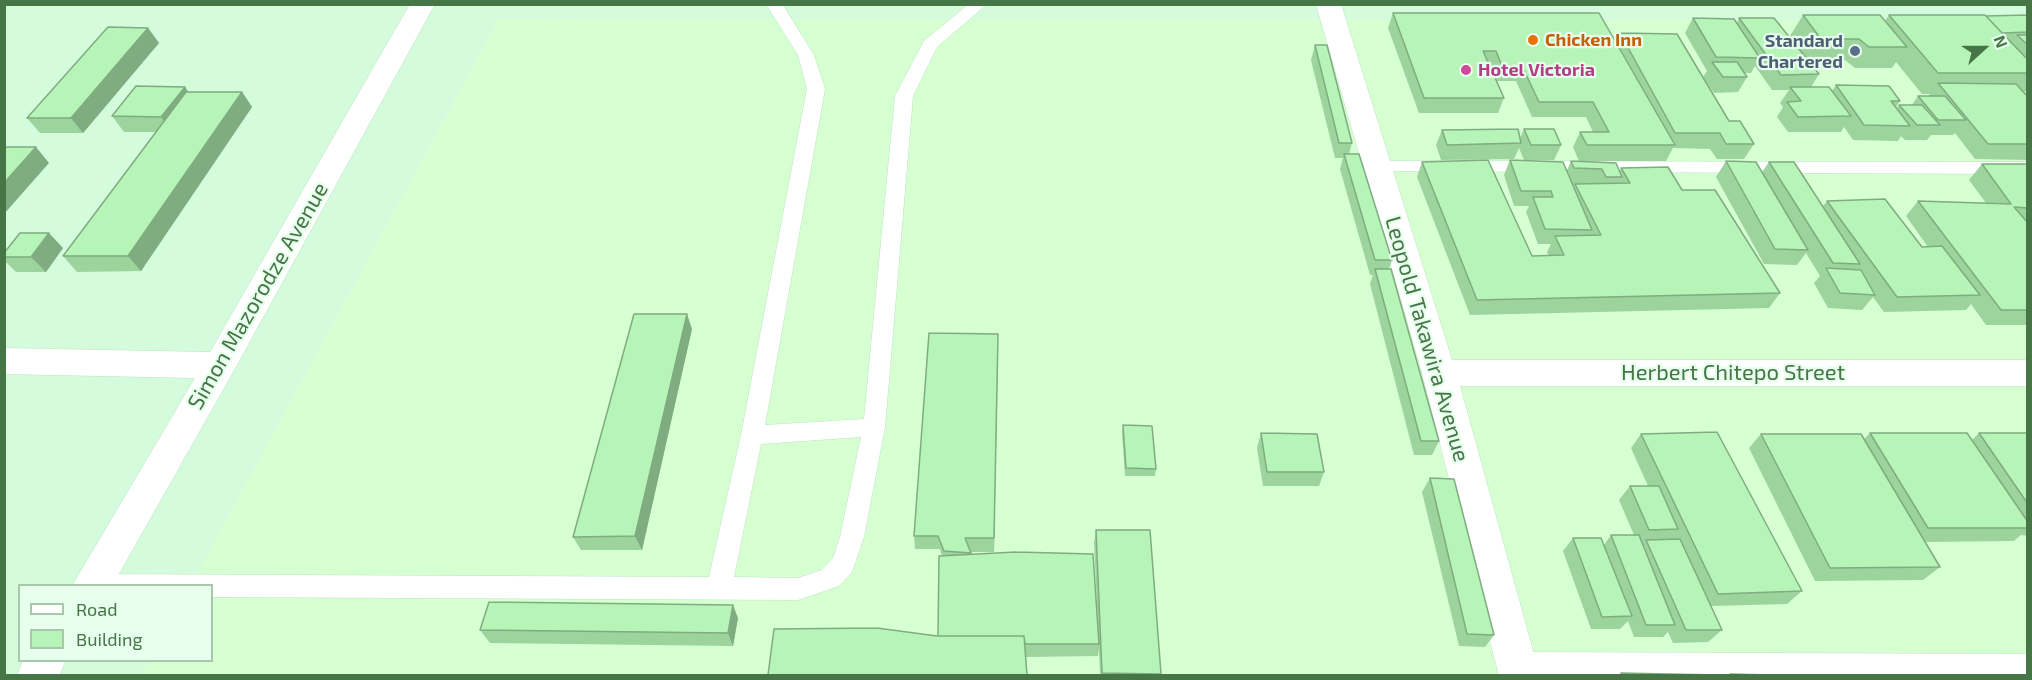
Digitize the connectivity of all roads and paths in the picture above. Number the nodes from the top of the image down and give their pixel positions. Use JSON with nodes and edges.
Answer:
{"nodes":[{"id":1,"x":423,"y":4,"type":"edge"},
{"id":2,"x":774,"y":4,"type":"edge"},
{"id":3,"x":979,"y":4,"type":"edge"},
{"id":4,"x":1328,"y":4,"type":"edge"},
{"id":5,"x":1377,"y":167,"type":"junction"},
{"id":6,"x":2028,"y":168,"type":"edge"},
{"id":7,"x":4,"y":361,"type":"edge"},
{"id":8,"x":220,"y":365,"type":"junction"},
{"id":9,"x":1439,"y":373,"type":"junction"},
{"id":10,"x":2028,"y":373,"type":"edge"},
{"id":11,"x":874,"y":427,"type":"junction"},
{"id":12,"x":752,"y":435,"type":"junction"},
{"id":13,"x":92,"y":584,"type":"edge"},
{"id":14,"x":213,"y":586,"type":"edge"},
{"id":15,"x":719,"y":588,"type":"junction"},
{"id":16,"x":45,"y":662,"type":"edge"},
{"id":17,"x":2028,"y":666,"type":"edge"},
{"id":18,"x":1519,"y":670,"type":"edge"},
{"id":19,"x":37,"y":675,"type":"edge"}],
"edges":[{"from":1,"to":8,"type":"street","name":"Simon Mazorodze Avenue"},
{"from":2,"to":12,"type":"lane"},
{"from":3,"to":11,"type":"lane"},
{"from":4,"to":5,"type":"street","name":"Leopold Takawira Avenue"},
{"from":5,"to":6,"type":"lane"},
{"from":5,"to":9,"type":"street","name":"Leopold Takawira Avenue"},
{"from":7,"to":8,"type":"street"},
{"from":8,"to":13,"type":"street","name":"Simon Mazorodze Avenue"},
{"from":9,"to":10,"type":"street","name":"Herbert Chitepo Street"},
{"from":9,"to":18,"type":"street","name":"Leopold Takawira Avenue"},
{"from":11,"to":12,"type":"lane"},
{"from":11,"to":15,"type":"lane"},
{"from":12,"to":15,"type":"lane"},
{"from":14,"to":15,"type":"lane"},
{"from":16,"to":19,"type":"street"},
{"from":17,"to":18,"type":"lane"}]}
